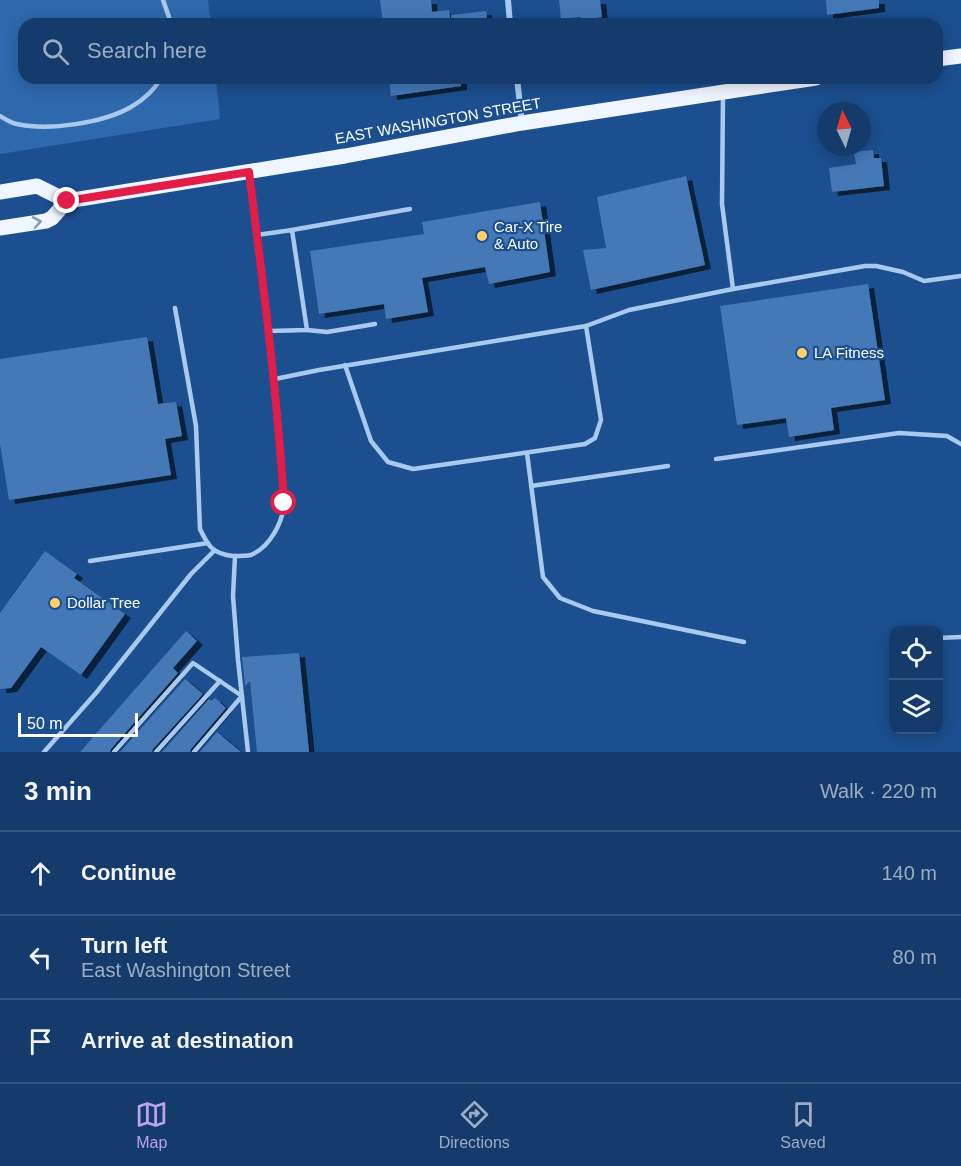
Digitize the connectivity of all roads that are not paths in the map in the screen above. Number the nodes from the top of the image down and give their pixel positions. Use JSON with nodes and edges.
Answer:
{"nodes":[{"id":1,"x":163,"y":0,"type":"edge"},
{"id":2,"x":508,"y":0,"type":"edge"},
{"id":3,"x":169,"y":18,"type":"edge"},
{"id":4,"x":510,"y":18,"type":"edge"},
{"id":5,"x":961,"y":56,"type":"edge"},
{"id":6,"x":943,"y":58,"type":"edge"},
{"id":7,"x":157,"y":84,"type":"edge"},
{"id":8,"x":518,"y":84,"type":"edge"},
{"id":9,"x":776,"y":84,"type":"edge"},
{"id":10,"x":723,"y":92,"type":"junction"},
{"id":11,"x":0,"y":116,"type":"edge"},
{"id":12,"x":522,"y":123,"type":"junction"},
{"id":13,"x":249,"y":172,"type":"junction"},
{"id":14,"x":0,"y":192,"type":"edge"},
{"id":15,"x":67,"y":201,"type":"junction"},
{"id":16,"x":410,"y":208,"type":"dead end"},
{"id":17,"x":0,"y":228,"type":"edge"},
{"id":18,"x":292,"y":230,"type":"junction"},
{"id":19,"x":257,"y":235,"type":"junction"},
{"id":20,"x":961,"y":276,"type":"edge"},
{"id":21,"x":733,"y":289,"type":"junction"},
{"id":22,"x":175,"y":308,"type":"dead end"},
{"id":23,"x":375,"y":324,"type":"dead end"},
{"id":24,"x":586,"y":326,"type":"junction"},
{"id":25,"x":307,"y":330,"type":"junction"},
{"id":26,"x":269,"y":331,"type":"junction"},
{"id":27,"x":345,"y":365,"type":"junction"},
{"id":28,"x":274,"y":379,"type":"junction"},
{"id":29,"x":961,"y":444,"type":"edge"},
{"id":30,"x":527,"y":453,"type":"junction"},
{"id":31,"x":716,"y":459,"type":"dead end"},
{"id":32,"x":668,"y":466,"type":"dead end"},
{"id":33,"x":531,"y":486,"type":"junction"},
{"id":34,"x":208,"y":543,"type":"junction"},
{"id":35,"x":214,"y":551,"type":"junction"},
{"id":36,"x":236,"y":556,"type":"junction"},
{"id":37,"x":90,"y":561,"type":"dead end"},
{"id":38,"x":961,"y":637,"type":"edge"},
{"id":39,"x":943,"y":638,"type":"edge"},
{"id":40,"x":744,"y":642,"type":"dead end"},
{"id":41,"x":220,"y":681,"type":"junction"},
{"id":42,"x":242,"y":696,"type":"junction"},
{"id":43,"x":247,"y":751,"type":"edge"},
{"id":44,"x":44,"y":752,"type":"edge"},
{"id":45,"x":114,"y":752,"type":"edge"},
{"id":46,"x":156,"y":752,"type":"edge"},
{"id":47,"x":194,"y":752,"type":"edge"}],
"edges":[{"from":1,"to":3,"type":"lane"},
{"from":2,"to":4,"type":"street"},
{"from":5,"to":6,"type":"main road"},
{"from":7,"to":11,"type":"lane"},
{"from":8,"to":12,"type":"street"},
{"from":9,"to":10,"type":"main road","name":"EAST WASHINGTON STREET"},
{"from":10,"to":12,"type":"main road","name":"EAST WASHINGTON STREET"},
{"from":10,"to":21,"type":"lane"},
{"from":12,"to":13,"type":"main road","name":"EAST WASHINGTON STREET"},
{"from":13,"to":15,"type":"main road","name":"EAST WASHINGTON STREET"},
{"from":13,"to":19,"type":"lane"},
{"from":14,"to":15,"type":"main road"},
{"from":17,"to":15,"type":"main road","one_way":true},
{"from":16,"to":18,"type":"lane"},
{"from":18,"to":19,"type":"lane"},
{"from":18,"to":25,"type":"lane"},
{"from":19,"to":26,"type":"lane"},
{"from":20,"to":21,"type":"lane"},
{"from":21,"to":24,"type":"lane"},
{"from":22,"to":34,"type":"lane"},
{"from":23,"to":25,"type":"lane"},
{"from":24,"to":27,"type":"lane"},
{"from":24,"to":30,"type":"lane"},
{"from":25,"to":26,"type":"lane"},
{"from":26,"to":28,"type":"lane"},
{"from":27,"to":28,"type":"lane"},
{"from":27,"to":30,"type":"lane"},
{"from":28,"to":36,"type":"lane"},
{"from":29,"to":31,"type":"lane"},
{"from":30,"to":33,"type":"lane"},
{"from":32,"to":33,"type":"lane"},
{"from":33,"to":40,"type":"lane"},
{"from":34,"to":35,"type":"lane"},
{"from":34,"to":37,"type":"lane"},
{"from":35,"to":36,"type":"lane"},
{"from":35,"to":44,"type":"lane"},
{"from":36,"to":42,"type":"lane"},
{"from":38,"to":39,"type":"lane"},
{"from":41,"to":42,"type":"lane"},
{"from":41,"to":45,"type":"lane"},
{"from":41,"to":46,"type":"lane"},
{"from":42,"to":43,"type":"lane"},
{"from":42,"to":47,"type":"lane"}]}
